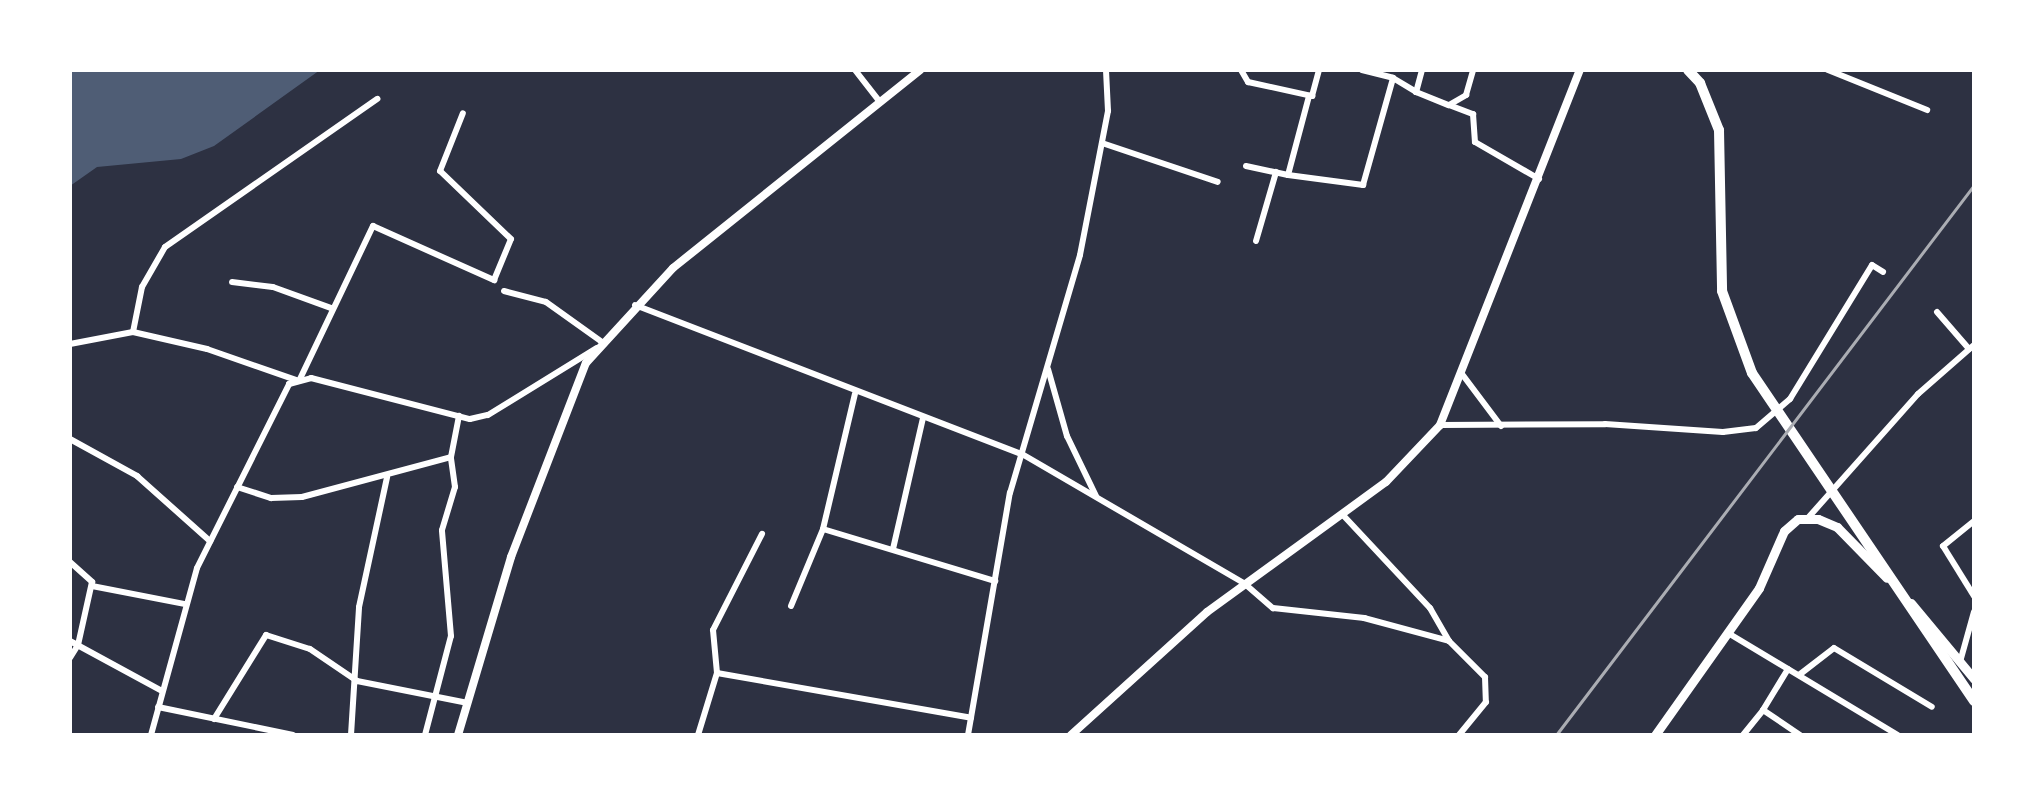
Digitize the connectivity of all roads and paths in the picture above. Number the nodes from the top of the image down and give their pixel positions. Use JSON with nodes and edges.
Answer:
{"nodes":[{"id":1,"x":855,"y":70,"type":"edge"},
{"id":2,"x":920,"y":70,"type":"edge"},
{"id":3,"x":1106,"y":70,"type":"edge"},
{"id":4,"x":1241,"y":70,"type":"edge"},
{"id":5,"x":1319,"y":70,"type":"edge"},
{"id":6,"x":1362,"y":70,"type":"edge"},
{"id":7,"x":1422,"y":70,"type":"edge"},
{"id":8,"x":1473,"y":70,"type":"edge"},
{"id":9,"x":1580,"y":70,"type":"edge"},
{"id":10,"x":1688,"y":70,"type":"edge"},
{"id":11,"x":1828,"y":70,"type":"edge"},
{"id":12,"x":1393,"y":78,"type":"junction"},
{"id":13,"x":1416,"y":92,"type":"junction"},
{"id":14,"x":1309,"y":96,"type":"junction"},
{"id":15,"x":377,"y":99,"type":"dead end"},
{"id":16,"x":880,"y":102,"type":"junction"},
{"id":17,"x":1449,"y":105,"type":"junction"},
{"id":18,"x":1927,"y":110,"type":"dead end"},
{"id":19,"x":463,"y":113,"type":"dead end"},
{"id":20,"x":1102,"y":143,"type":"junction"},
{"id":21,"x":1246,"y":166,"type":"dead end"},
{"id":22,"x":1276,"y":172,"type":"junction"},
{"id":23,"x":1288,"y":175,"type":"junction"},
{"id":24,"x":1539,"y":179,"type":"junction"},
{"id":25,"x":1218,"y":182,"type":"dead end"},
{"id":26,"x":1256,"y":241,"type":"dead end"},
{"id":27,"x":1883,"y":272,"type":"dead end"},
{"id":28,"x":232,"y":282,"type":"dead end"},
{"id":29,"x":504,"y":291,"type":"dead end"},
{"id":30,"x":635,"y":305,"type":"junction"},
{"id":31,"x":331,"y":308,"type":"junction"},
{"id":32,"x":1937,"y":312,"type":"dead end"},
{"id":33,"x":133,"y":332,"type":"junction"},
{"id":34,"x":70,"y":344,"type":"edge"},
{"id":35,"x":600,"y":345,"type":"junction"},
{"id":36,"x":1972,"y":347,"type":"edge"},
{"id":37,"x":1047,"y":368,"type":"junction"},
{"id":38,"x":1462,"y":374,"type":"junction"},
{"id":39,"x":299,"y":381,"type":"junction"},
{"id":40,"x":855,"y":394,"type":"junction"},
{"id":41,"x":459,"y":416,"type":"junction"},
{"id":42,"x":923,"y":418,"type":"junction"},
{"id":43,"x":1440,"y":425,"type":"junction"},
{"id":44,"x":1501,"y":426,"type":"junction"},
{"id":45,"x":70,"y":439,"type":"edge"},
{"id":46,"x":1022,"y":454,"type":"junction"},
{"id":47,"x":451,"y":457,"type":"junction"},
{"id":48,"x":387,"y":477,"type":"junction"},
{"id":49,"x":237,"y":487,"type":"junction"},
{"id":50,"x":1096,"y":496,"type":"junction"},
{"id":51,"x":1342,"y":514,"type":"junction"},
{"id":52,"x":1807,"y":519,"type":"junction"},
{"id":53,"x":1974,"y":521,"type":"edge"},
{"id":54,"x":823,"y":529,"type":"junction"},
{"id":55,"x":762,"y":534,"type":"dead end"},
{"id":56,"x":210,"y":541,"type":"junction"},
{"id":57,"x":893,"y":549,"type":"junction"},
{"id":58,"x":70,"y":562,"type":"edge"},
{"id":59,"x":995,"y":581,"type":"junction"},
{"id":60,"x":1245,"y":584,"type":"junction"},
{"id":61,"x":92,"y":586,"type":"junction"},
{"id":62,"x":1974,"y":596,"type":"edge"},
{"id":63,"x":185,"y":604,"type":"junction"},
{"id":64,"x":791,"y":606,"type":"dead end"},
{"id":65,"x":1974,"y":612,"type":"edge"},
{"id":66,"x":1728,"y":633,"type":"junction"},
{"id":67,"x":70,"y":641,"type":"edge"},
{"id":68,"x":1449,"y":641,"type":"junction"},
{"id":69,"x":78,"y":645,"type":"junction"},
{"id":70,"x":70,"y":658,"type":"edge"},
{"id":71,"x":1960,"y":663,"type":"junction"},
{"id":72,"x":1788,"y":669,"type":"junction"},
{"id":73,"x":717,"y":673,"type":"junction"},
{"id":74,"x":1799,"y":675,"type":"junction"},
{"id":75,"x":1974,"y":679,"type":"edge"},
{"id":76,"x":357,"y":681,"type":"junction"},
{"id":77,"x":162,"y":691,"type":"junction"},
{"id":78,"x":435,"y":695,"type":"junction"},
{"id":79,"x":1974,"y":701,"type":"edge"},
{"id":80,"x":468,"y":703,"type":"junction"},
{"id":81,"x":158,"y":707,"type":"junction"},
{"id":82,"x":1932,"y":707,"type":"dead end"},
{"id":83,"x":1763,"y":710,"type":"junction"},
{"id":84,"x":971,"y":718,"type":"junction"},
{"id":85,"x":214,"y":719,"type":"junction"},
{"id":86,"x":151,"y":735,"type":"edge"},
{"id":87,"x":293,"y":735,"type":"edge"},
{"id":88,"x":351,"y":735,"type":"edge"},
{"id":89,"x":425,"y":735,"type":"edge"},
{"id":90,"x":458,"y":735,"type":"edge"},
{"id":91,"x":698,"y":735,"type":"edge"},
{"id":92,"x":968,"y":735,"type":"edge"},
{"id":93,"x":1071,"y":735,"type":"edge"},
{"id":94,"x":1459,"y":735,"type":"edge"},
{"id":95,"x":1655,"y":735,"type":"edge"},
{"id":96,"x":1743,"y":735,"type":"edge"},
{"id":97,"x":1800,"y":735,"type":"edge"},
{"id":98,"x":1898,"y":735,"type":"edge"}],
"edges":[{"from":1,"to":16,"type":"street"},
{"from":2,"to":16,"type":"street"},
{"from":3,"to":20,"type":"street"},
{"from":4,"to":14,"type":"street"},
{"from":5,"to":14,"type":"street"},
{"from":6,"to":12,"type":"street"},
{"from":7,"to":13,"type":"street"},
{"from":8,"to":17,"type":"street"},
{"from":9,"to":24,"type":"street"},
{"from":10,"to":79,"type":"main road"},
{"from":11,"to":18,"type":"street"},
{"from":12,"to":13,"type":"street"},
{"from":12,"to":23,"type":"street"},
{"from":13,"to":17,"type":"street"},
{"from":14,"to":23,"type":"street"},
{"from":15,"to":33,"type":"street"},
{"from":16,"to":30,"type":"street"},
{"from":17,"to":24,"type":"street"},
{"from":19,"to":31,"type":"street"},
{"from":20,"to":25,"type":"street"},
{"from":20,"to":37,"type":"street"},
{"from":21,"to":22,"type":"street"},
{"from":22,"to":23,"type":"street"},
{"from":22,"to":26,"type":"street"},
{"from":24,"to":38,"type":"street"},
{"from":27,"to":44,"type":"street"},
{"from":28,"to":31,"type":"street"},
{"from":29,"to":35,"type":"street"},
{"from":30,"to":35,"type":"street"},
{"from":30,"to":40,"type":"street"},
{"from":31,"to":39,"type":"street"},
{"from":32,"to":36,"type":"street"},
{"from":33,"to":34,"type":"street"},
{"from":33,"to":39,"type":"street"},
{"from":35,"to":41,"type":"street"},
{"from":35,"to":80,"type":"street"},
{"from":36,"to":52,"type":"street"},
{"from":37,"to":46,"type":"street"},
{"from":37,"to":50,"type":"street"},
{"from":38,"to":43,"type":"street"},
{"from":38,"to":44,"type":"street"},
{"from":39,"to":41,"type":"street"},
{"from":39,"to":49,"type":"street"},
{"from":40,"to":42,"type":"street"},
{"from":40,"to":54,"type":"street"},
{"from":41,"to":47,"type":"street"},
{"from":42,"to":46,"type":"street"},
{"from":42,"to":57,"type":"street"},
{"from":43,"to":44,"type":"street"},
{"from":43,"to":51,"type":"street"},
{"from":45,"to":56,"type":"street"},
{"from":46,"to":50,"type":"street"},
{"from":46,"to":59,"type":"street"},
{"from":47,"to":48,"type":"street"},
{"from":47,"to":78,"type":"street"},
{"from":48,"to":49,"type":"street"},
{"from":48,"to":76,"type":"street"},
{"from":49,"to":56,"type":"street"},
{"from":50,"to":60,"type":"street"},
{"from":51,"to":60,"type":"street"},
{"from":51,"to":68,"type":"street"},
{"from":52,"to":66,"type":"main road"},
{"from":52,"to":71,"type":"main road"},
{"from":53,"to":62,"type":"street"},
{"from":54,"to":57,"type":"street"},
{"from":54,"to":64,"type":"street"},
{"from":55,"to":73,"type":"street"},
{"from":56,"to":63,"type":"street"},
{"from":57,"to":59,"type":"street"},
{"from":58,"to":61,"type":"street"},
{"from":59,"to":84,"type":"street"},
{"from":60,"to":68,"type":"street"},
{"from":60,"to":93,"type":"street"},
{"from":61,"to":63,"type":"street"},
{"from":61,"to":69,"type":"street"},
{"from":63,"to":77,"type":"street"},
{"from":65,"to":71,"type":"street"},
{"from":66,"to":72,"type":"street"},
{"from":66,"to":95,"type":"main road"},
{"from":67,"to":69,"type":"street"},
{"from":68,"to":94,"type":"street"},
{"from":69,"to":70,"type":"street"},
{"from":69,"to":77,"type":"street"},
{"from":71,"to":75,"type":"main road"},
{"from":72,"to":74,"type":"street"},
{"from":72,"to":83,"type":"street"},
{"from":73,"to":84,"type":"street"},
{"from":73,"to":91,"type":"street"},
{"from":74,"to":82,"type":"street"},
{"from":74,"to":98,"type":"street"},
{"from":76,"to":78,"type":"street"},
{"from":76,"to":85,"type":"street"},
{"from":76,"to":88,"type":"street"},
{"from":77,"to":81,"type":"street"},
{"from":78,"to":80,"type":"street"},
{"from":78,"to":89,"type":"street"},
{"from":80,"to":90,"type":"street"},
{"from":81,"to":85,"type":"street"},
{"from":81,"to":86,"type":"street"},
{"from":83,"to":96,"type":"street"},
{"from":83,"to":97,"type":"street"},
{"from":84,"to":92,"type":"street"},
{"from":85,"to":87,"type":"street"}]}
